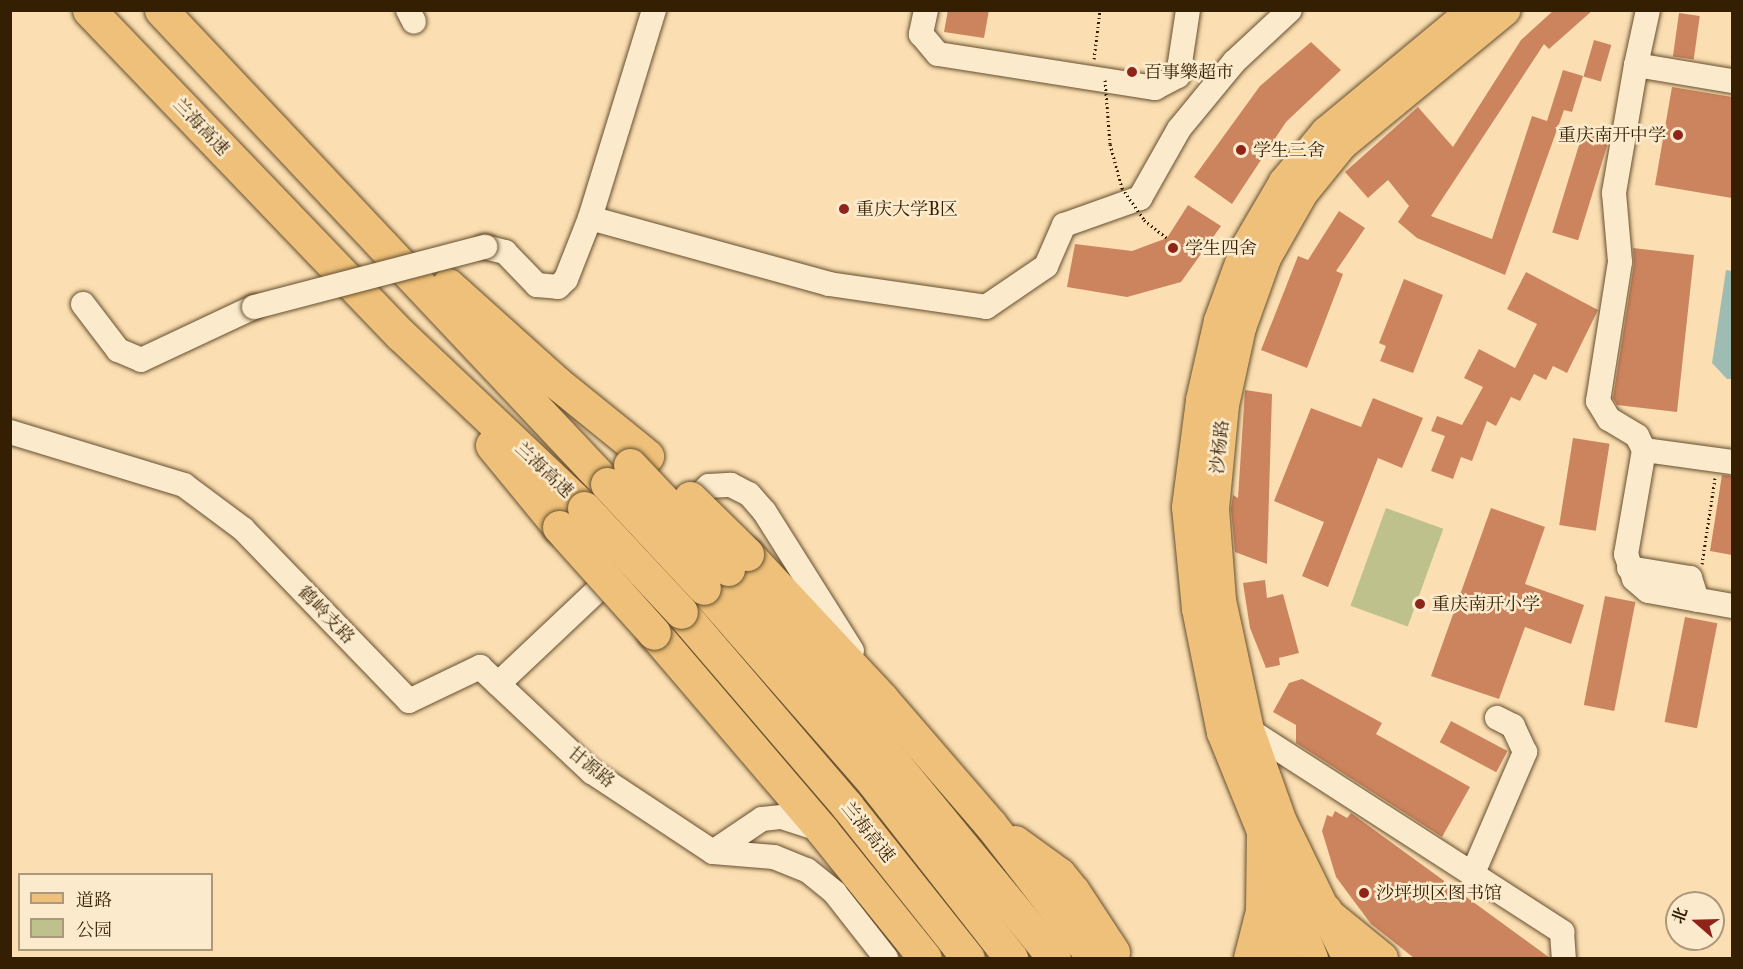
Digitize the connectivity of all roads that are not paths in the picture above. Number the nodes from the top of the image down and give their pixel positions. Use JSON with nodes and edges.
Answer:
{"nodes":[{"id":1,"x":89,"y":10,"type":"edge"},
{"id":2,"x":161,"y":10,"type":"edge"},
{"id":3,"x":654,"y":10,"type":"edge"},
{"id":4,"x":926,"y":10,"type":"edge"},
{"id":5,"x":1188,"y":10,"type":"edge"},
{"id":6,"x":1290,"y":10,"type":"edge"},
{"id":7,"x":1473,"y":10,"type":"edge"},
{"id":8,"x":1506,"y":10,"type":"edge"},
{"id":9,"x":1647,"y":10,"type":"edge"},
{"id":10,"x":1636,"y":65,"type":"junction"},
{"id":11,"x":1732,"y":81,"type":"edge"},
{"id":12,"x":293,"y":146,"type":"junction"},
{"id":13,"x":590,"y":218,"type":"junction"},
{"id":14,"x":83,"y":304,"type":"dead end"},
{"id":15,"x":10,"y":432,"type":"edge"},
{"id":16,"x":1644,"y":450,"type":"junction"},
{"id":17,"x":1725,"y":462,"type":"edge"},
{"id":18,"x":628,"y":468,"type":"junction"},
{"id":19,"x":572,"y":517,"type":"junction"},
{"id":20,"x":726,"y":570,"type":"junction"},
{"id":21,"x":1732,"y":606,"type":"edge"},
{"id":22,"x":480,"y":667,"type":"joint"},
{"id":23,"x":498,"y":684,"type":"junction"},
{"id":24,"x":882,"y":699,"type":"junction"},
{"id":25,"x":1497,"y":718,"type":"dead end"},
{"id":26,"x":1249,"y":730,"type":"junction"},
{"id":27,"x":990,"y":824,"type":"junction"},
{"id":28,"x":822,"y":830,"type":"junction"},
{"id":29,"x":1263,"y":834,"type":"junction"},
{"id":30,"x":713,"y":852,"type":"junction"},
{"id":31,"x":1473,"y":873,"type":"junction"},
{"id":32,"x":1288,"y":896,"type":"junction"},
{"id":33,"x":1325,"y":910,"type":"junction"},
{"id":34,"x":886,"y":958,"type":"edge"},
{"id":35,"x":925,"y":958,"type":"edge"},
{"id":36,"x":968,"y":958,"type":"edge"},
{"id":37,"x":1011,"y":958,"type":"edge"},
{"id":38,"x":1054,"y":958,"type":"edge"},
{"id":39,"x":1094,"y":958,"type":"edge"},
{"id":40,"x":1117,"y":958,"type":"edge"},
{"id":41,"x":1250,"y":958,"type":"edge"},
{"id":42,"x":1280,"y":958,"type":"edge"},
{"id":43,"x":1313,"y":958,"type":"edge"},
{"id":44,"x":1349,"y":958,"type":"edge"},
{"id":45,"x":1364,"y":958,"type":"edge"},
{"id":46,"x":1383,"y":958,"type":"edge"},
{"id":47,"x":1564,"y":958,"type":"edge"}],
"edges":[{"from":1,"to":19,"type":"highway","name":"兰海高速"},
{"from":2,"to":12,"type":"highway","name":"兰海高速"},
{"from":3,"to":13,"type":"street"},
{"from":4,"to":5,"type":"street"},
{"from":6,"to":13,"type":"street"},
{"from":7,"to":29,"type":"main road","name":"沙杨路"},
{"from":8,"to":26,"type":"main road","name":"沙杨路"},
{"from":9,"to":10,"type":"street"},
{"from":10,"to":11,"type":"street"},
{"from":10,"to":16,"type":"street"},
{"from":12,"to":18,"type":"highway","name":"兰海高速"},
{"from":12,"to":18,"type":"highway"},
{"from":13,"to":14,"type":"street","bridge":true},
{"from":15,"to":22,"type":"street","name":"鹤岭支路"},
{"from":16,"to":17,"type":"street"},
{"from":16,"to":21,"type":"street"},
{"from":18,"to":20,"type":"highway","name":"兰海高速","bridge":true},
{"from":18,"to":20,"type":"highway","bridge":true},
{"from":19,"to":28,"type":"highway","bridge":true},
{"from":19,"to":36,"type":"highway","name":"兰海高速","bridge":true},
{"from":20,"to":24,"type":"highway"},
{"from":20,"to":37,"type":"highway","name":"兰海高速"},
{"from":20,"to":38,"type":"highway"},
{"from":22,"to":23,"type":"street","name":"甘源路"},
{"from":23,"to":24,"type":"street"},
{"from":23,"to":30,"type":"street","name":"甘源路"},
{"from":24,"to":27,"type":"highway"},
{"from":25,"to":31,"type":"street"},
{"from":26,"to":31,"type":"street"},
{"from":26,"to":33,"type":"main road","name":"沙杨路"},
{"from":27,"to":39,"type":"highway"},
{"from":27,"to":40,"type":"highway"},
{"from":28,"to":30,"type":"street"},
{"from":28,"to":35,"type":"highway"},
{"from":29,"to":32,"type":"main road","name":"沙杨路"},
{"from":29,"to":41,"type":"highway"},
{"from":30,"to":34,"type":"street"},
{"from":31,"to":47,"type":"street"},
{"from":32,"to":42,"type":"main road","name":"沙杨路"},
{"from":32,"to":43,"type":"main road"},
{"from":33,"to":44,"type":"highway"},
{"from":33,"to":45,"type":"main road","name":"沙杨路"},
{"from":33,"to":46,"type":"main road"}]}
